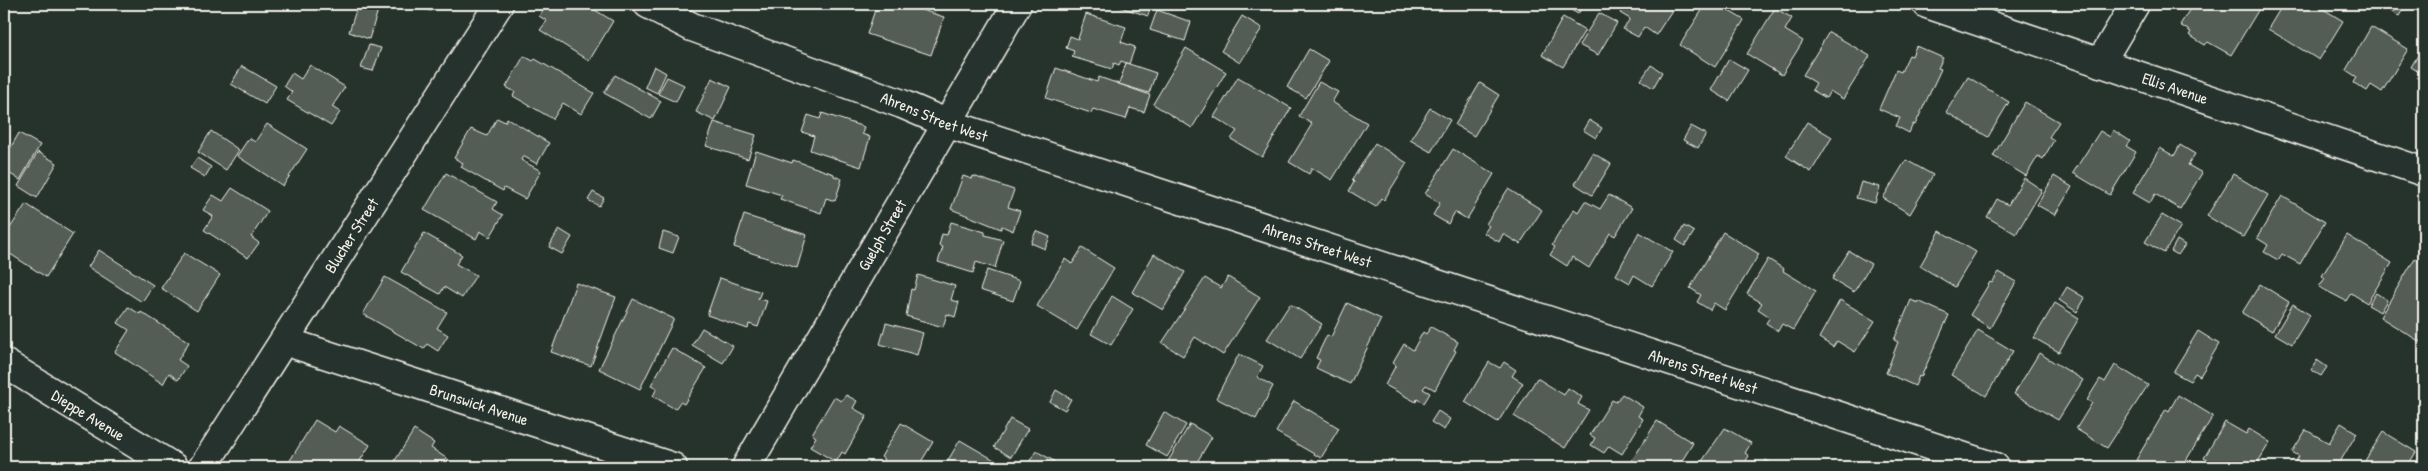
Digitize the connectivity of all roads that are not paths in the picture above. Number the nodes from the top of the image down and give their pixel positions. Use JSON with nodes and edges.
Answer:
{"nodes":[{"id":1,"x":499,"y":4,"type":"edge"},
{"id":2,"x":648,"y":4,"type":"edge"},
{"id":3,"x":1017,"y":4,"type":"edge"},
{"id":4,"x":1926,"y":4,"type":"edge"},
{"id":5,"x":2135,"y":4,"type":"edge"},
{"id":6,"x":2100,"y":63,"type":"junction"},
{"id":7,"x":946,"y":122,"type":"junction"},
{"id":8,"x":2424,"y":172,"type":"edge"},
{"id":9,"x":284,"y":342,"type":"junction"},
{"id":10,"x":4,"y":363,"type":"edge"},
{"id":11,"x":173,"y":467,"type":"edge"},
{"id":12,"x":202,"y":467,"type":"edge"},
{"id":13,"x":673,"y":467,"type":"edge"},
{"id":14,"x":746,"y":467,"type":"edge"},
{"id":15,"x":1995,"y":467,"type":"edge"}],
"edges":[{"from":1,"to":9,"type":"street","name":"Blucher Street"},
{"from":2,"to":7,"type":"street","name":"Ahrens Street West"},
{"from":3,"to":7,"type":"street","name":"Guelph Street"},
{"from":4,"to":6,"type":"street","name":"Ellis Avenue"},
{"from":5,"to":6,"type":"street"},
{"from":6,"to":8,"type":"street","name":"Ellis Avenue"},
{"from":7,"to":14,"type":"street","name":"Guelph Street"},
{"from":7,"to":15,"type":"street","name":"Ahrens Street West"},
{"from":9,"to":12,"type":"street","name":"Blucher Street"},
{"from":9,"to":13,"type":"street","name":"Brunswick Avenue"},
{"from":10,"to":11,"type":"street","name":"Dieppe Avenue"}]}
